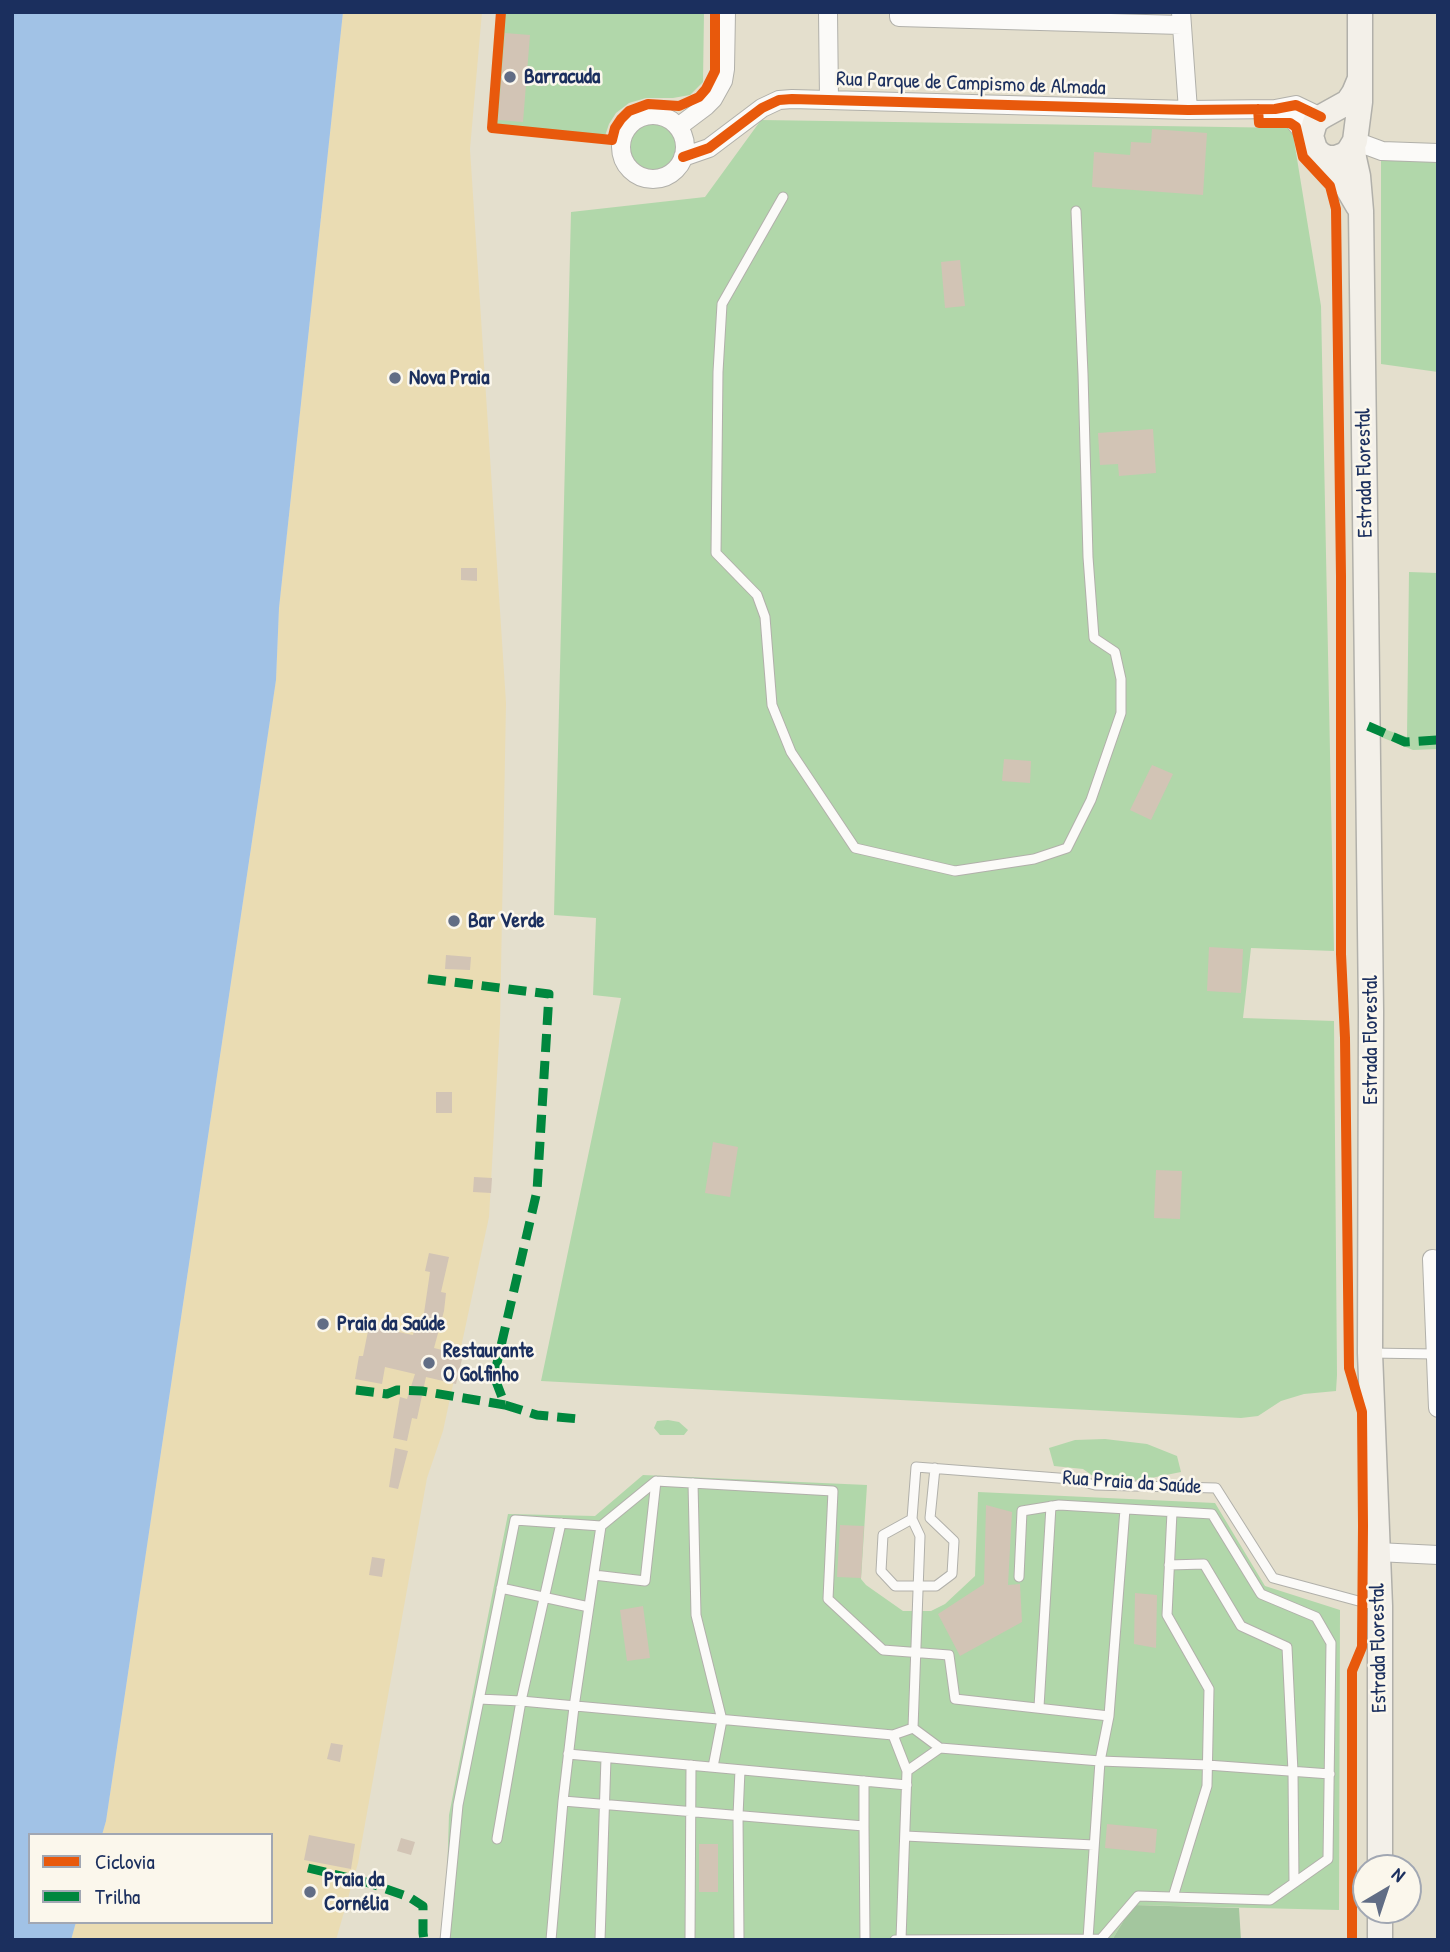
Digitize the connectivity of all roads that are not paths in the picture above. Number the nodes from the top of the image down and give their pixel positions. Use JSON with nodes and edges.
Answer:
{"nodes":[{"id":1,"x":726,"y":12,"type":"edge"},
{"id":2,"x":828,"y":12,"type":"edge"},
{"id":3,"x":899,"y":12,"type":"edge"},
{"id":4,"x":1360,"y":12,"type":"edge"},
{"id":5,"x":1181,"y":19,"type":"edge"},
{"id":6,"x":1359,"y":81,"type":"junction"},
{"id":7,"x":830,"y":99,"type":"junction"},
{"id":8,"x":1275,"y":109,"type":"junction"},
{"id":9,"x":1188,"y":110,"type":"junction"},
{"id":10,"x":1324,"y":116,"type":"junction"},
{"id":11,"x":678,"y":127,"type":"junction"},
{"id":12,"x":1354,"y":140,"type":"junction"},
{"id":13,"x":1316,"y":149,"type":"junction"},
{"id":14,"x":1438,"y":153,"type":"edge"},
{"id":15,"x":683,"y":157,"type":"junction"},
{"id":16,"x":783,"y":197,"type":"dead end"},
{"id":17,"x":1076,"y":211,"type":"dead end"},
{"id":18,"x":1361,"y":211,"type":"junction"},
{"id":19,"x":1438,"y":1260,"type":"edge"},
{"id":20,"x":1370,"y":1353,"type":"junction"},
{"id":21,"x":1435,"y":1354,"type":"junction"},
{"id":22,"x":1438,"y":1408,"type":"edge"},
{"id":23,"x":935,"y":1468,"type":"junction"},
{"id":24,"x":656,"y":1481,"type":"junction"},
{"id":25,"x":693,"y":1483,"type":"junction"},
{"id":26,"x":1051,"y":1506,"type":"junction"},
{"id":27,"x":1125,"y":1509,"type":"junction"},
{"id":28,"x":1172,"y":1512,"type":"junction"},
{"id":29,"x":930,"y":1518,"type":"junction"},
{"id":30,"x":912,"y":1519,"type":"junction"},
{"id":31,"x":561,"y":1523,"type":"junction"},
{"id":32,"x":601,"y":1526,"type":"junction"},
{"id":33,"x":919,"y":1536,"type":"junction"},
{"id":34,"x":1377,"y":1552,"type":"junction"},
{"id":35,"x":1438,"y":1555,"type":"edge"},
{"id":36,"x":1169,"y":1565,"type":"junction"},
{"id":37,"x":594,"y":1575,"type":"junction"},
{"id":38,"x":1019,"y":1577,"type":"dead end"},
{"id":39,"x":917,"y":1586,"type":"junction"},
{"id":40,"x":501,"y":1588,"type":"junction"},
{"id":41,"x":544,"y":1598,"type":"junction"},
{"id":42,"x":1380,"y":1606,"type":"junction"},
{"id":43,"x":589,"y":1607,"type":"junction"},
{"id":44,"x":915,"y":1652,"type":"junction"},
{"id":45,"x":479,"y":1699,"type":"junction"},
{"id":46,"x":521,"y":1701,"type":"junction"},
{"id":47,"x":574,"y":1707,"type":"junction"},
{"id":48,"x":1039,"y":1707,"type":"junction"},
{"id":49,"x":1109,"y":1716,"type":"junction"},
{"id":50,"x":722,"y":1720,"type":"junction"},
{"id":51,"x":913,"y":1728,"type":"junction"},
{"id":52,"x":893,"y":1735,"type":"junction"},
{"id":53,"x":940,"y":1748,"type":"junction"},
{"id":54,"x":568,"y":1754,"type":"junction"},
{"id":55,"x":606,"y":1758,"type":"junction"},
{"id":56,"x":1100,"y":1761,"type":"junction"},
{"id":57,"x":691,"y":1765,"type":"junction"},
{"id":58,"x":1208,"y":1765,"type":"junction"},
{"id":59,"x":713,"y":1767,"type":"junction"},
{"id":60,"x":740,"y":1770,"type":"junction"},
{"id":61,"x":908,"y":1771,"type":"junction"},
{"id":62,"x":1293,"y":1772,"type":"junction"},
{"id":63,"x":1329,"y":1774,"type":"junction"},
{"id":64,"x":864,"y":1781,"type":"junction"},
{"id":65,"x":907,"y":1785,"type":"junction"},
{"id":66,"x":563,"y":1801,"type":"junction"},
{"id":67,"x":605,"y":1805,"type":"junction"},
{"id":68,"x":690,"y":1812,"type":"junction"},
{"id":69,"x":738,"y":1816,"type":"junction"},
{"id":70,"x":864,"y":1826,"type":"junction"},
{"id":71,"x":905,"y":1836,"type":"junction"},
{"id":72,"x":496,"y":1839,"type":"dead end"},
{"id":73,"x":1094,"y":1845,"type":"junction"},
{"id":74,"x":1380,"y":1854,"type":"edge"},
{"id":75,"x":1294,"y":1882,"type":"junction"},
{"id":76,"x":1173,"y":1898,"type":"junction"},
{"id":77,"x":1088,"y":1939,"type":"edge"},
{"id":78,"x":445,"y":1940,"type":"edge"},
{"id":79,"x":551,"y":1940,"type":"edge"},
{"id":80,"x":600,"y":1940,"type":"edge"},
{"id":81,"x":690,"y":1940,"type":"edge"},
{"id":82,"x":739,"y":1940,"type":"edge"},
{"id":83,"x":865,"y":1940,"type":"edge"},
{"id":84,"x":895,"y":1940,"type":"edge"},
{"id":85,"x":901,"y":1940,"type":"edge"}],
"edges":[{"from":1,"to":11,"type":"street"},
{"from":2,"to":7,"type":"street"},
{"from":3,"to":5,"type":"street"},
{"from":4,"to":6,"type":"main road","name":"Estrada Florestal"},
{"from":5,"to":9,"type":"street"},
{"from":6,"to":10,"type":"main road"},
{"from":6,"to":12,"type":"main road","name":"Estrada Florestal"},
{"from":7,"to":9,"type":"street","name":"Rua Parque de Campismo de Almada"},
{"from":7,"to":15,"type":"street","name":"Rua Parque de Campismo de Almada"},
{"from":8,"to":9,"type":"street","name":"Rua Parque de Campismo de Almada"},
{"from":8,"to":10,"type":"street","name":"Rua Parque de Campismo de Almada"},
{"from":8,"to":13,"type":"street"},
{"from":10,"to":12,"type":"main road"},
{"from":10,"to":13,"type":"main road"},
{"from":11,"to":15,"type":"street"},
{"from":11,"to":15,"type":"street"},
{"from":12,"to":13,"type":"main road"},
{"from":12,"to":14,"type":"street"},
{"from":12,"to":18,"type":"main road","name":"Estrada Florestal"},
{"from":13,"to":18,"type":"main road","name":"Estrada Florestal"},
{"from":16,"to":17,"type":"lane"},
{"from":18,"to":20,"type":"main road","name":"Estrada Florestal"},
{"from":19,"to":21,"type":"street"},
{"from":20,"to":21,"type":"lane"},
{"from":20,"to":34,"type":"main road","name":"Estrada Florestal"},
{"from":21,"to":22,"type":"street"},
{"from":23,"to":29,"type":"lane"},
{"from":23,"to":30,"type":"lane","name":"Rua Praia da Saúde"},
{"from":23,"to":42,"type":"lane","name":"Rua Praia da Saúde"},
{"from":24,"to":25,"type":"lane"},
{"from":24,"to":32,"type":"lane"},
{"from":24,"to":37,"type":"lane"},
{"from":25,"to":44,"type":"lane"},
{"from":25,"to":50,"type":"lane"},
{"from":26,"to":27,"type":"lane"},
{"from":26,"to":38,"type":"lane"},
{"from":26,"to":48,"type":"lane"},
{"from":27,"to":28,"type":"lane"},
{"from":27,"to":49,"type":"lane"},
{"from":28,"to":36,"type":"lane"},
{"from":28,"to":63,"type":"lane"},
{"from":29,"to":33,"type":"lane"},
{"from":29,"to":39,"type":"lane"},
{"from":30,"to":33,"type":"lane"},
{"from":30,"to":39,"type":"lane"},
{"from":31,"to":32,"type":"lane"},
{"from":31,"to":40,"type":"lane"},
{"from":31,"to":41,"type":"lane"},
{"from":32,"to":37,"type":"lane"},
{"from":33,"to":39,"type":"lane"},
{"from":34,"to":35,"type":"street"},
{"from":34,"to":42,"type":"main road","name":"Estrada Florestal"},
{"from":36,"to":58,"type":"lane"},
{"from":36,"to":62,"type":"lane"},
{"from":37,"to":43,"type":"lane"},
{"from":39,"to":44,"type":"lane"},
{"from":40,"to":41,"type":"lane"},
{"from":40,"to":45,"type":"lane"},
{"from":41,"to":43,"type":"lane"},
{"from":41,"to":46,"type":"lane"},
{"from":42,"to":74,"type":"main road","name":"Estrada Florestal"},
{"from":43,"to":47,"type":"lane"},
{"from":44,"to":48,"type":"lane"},
{"from":44,"to":51,"type":"lane"},
{"from":45,"to":46,"type":"lane"},
{"from":45,"to":78,"type":"lane"},
{"from":46,"to":47,"type":"lane"},
{"from":46,"to":72,"type":"lane"},
{"from":47,"to":50,"type":"lane"},
{"from":47,"to":54,"type":"lane"},
{"from":48,"to":49,"type":"lane"},
{"from":49,"to":56,"type":"lane"},
{"from":50,"to":52,"type":"lane"},
{"from":50,"to":59,"type":"lane"},
{"from":51,"to":52,"type":"lane"},
{"from":51,"to":53,"type":"lane"},
{"from":52,"to":61,"type":"lane"},
{"from":53,"to":56,"type":"lane"},
{"from":53,"to":61,"type":"lane"},
{"from":54,"to":55,"type":"lane"},
{"from":54,"to":66,"type":"lane"},
{"from":55,"to":57,"type":"lane"},
{"from":55,"to":67,"type":"lane"},
{"from":56,"to":58,"type":"lane"},
{"from":56,"to":73,"type":"lane"},
{"from":57,"to":59,"type":"lane"},
{"from":57,"to":68,"type":"lane"},
{"from":58,"to":62,"type":"lane"},
{"from":58,"to":76,"type":"lane"},
{"from":59,"to":60,"type":"lane"},
{"from":60,"to":64,"type":"lane"},
{"from":60,"to":69,"type":"lane"},
{"from":61,"to":65,"type":"lane"},
{"from":62,"to":63,"type":"lane"},
{"from":62,"to":75,"type":"lane"},
{"from":63,"to":75,"type":"lane"},
{"from":64,"to":65,"type":"lane"},
{"from":64,"to":70,"type":"lane"},
{"from":65,"to":71,"type":"lane"},
{"from":66,"to":67,"type":"lane"},
{"from":66,"to":79,"type":"lane"},
{"from":67,"to":68,"type":"lane"},
{"from":67,"to":80,"type":"lane"},
{"from":68,"to":69,"type":"lane"},
{"from":68,"to":81,"type":"lane"},
{"from":69,"to":70,"type":"lane"},
{"from":69,"to":82,"type":"lane"},
{"from":70,"to":83,"type":"lane"},
{"from":71,"to":73,"type":"lane"},
{"from":71,"to":85,"type":"lane"},
{"from":73,"to":77,"type":"lane"},
{"from":75,"to":76,"type":"lane"},
{"from":76,"to":77,"type":"lane"},
{"from":77,"to":85,"type":"lane"},
{"from":84,"to":85,"type":"lane"}]}
